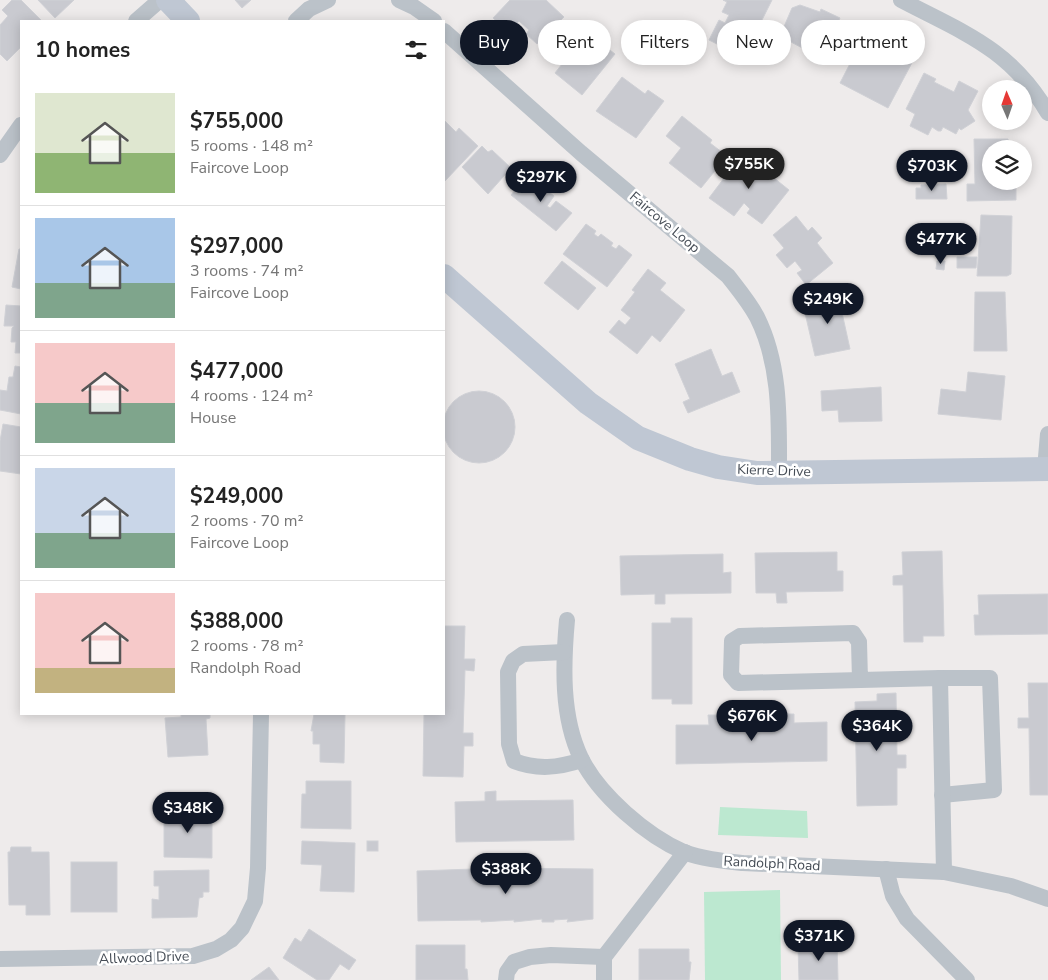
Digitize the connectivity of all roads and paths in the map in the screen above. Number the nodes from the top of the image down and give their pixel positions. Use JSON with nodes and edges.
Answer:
{"nodes":[{"id":1,"x":160,"y":0,"type":"edge"},
{"id":2,"x":168,"y":0,"type":"edge"},
{"id":3,"x":399,"y":0,"type":"edge"},
{"id":4,"x":902,"y":0,"type":"edge"},
{"id":5,"x":324,"y":1,"type":"edge"},
{"id":6,"x":137,"y":20,"type":"edge"},
{"id":7,"x":187,"y":20,"type":"edge"},
{"id":8,"x":297,"y":20,"type":"edge"},
{"id":9,"x":433,"y":20,"type":"edge"},
{"id":10,"x":445,"y":32,"type":"edge"},
{"id":11,"x":1047,"y":111,"type":"edge"},
{"id":12,"x":20,"y":126,"type":"edge"},
{"id":13,"x":0,"y":155,"type":"edge"},
{"id":14,"x":445,"y":277,"type":"edge"},
{"id":15,"x":1048,"y":434,"type":"edge"},
{"id":16,"x":1046,"y":469,"type":"edge"},
{"id":17,"x":779,"y":472,"type":"junction"},
{"id":18,"x":567,"y":620,"type":"dead end"},
{"id":19,"x":564,"y":652,"type":"junction"},
{"id":20,"x":940,"y":678,"type":"junction"},
{"id":21,"x":860,"y":680,"type":"junction"},
{"id":22,"x":261,"y":715,"type":"edge"},
{"id":23,"x":582,"y":760,"type":"junction"},
{"id":24,"x":942,"y":794,"type":"junction"},
{"id":25,"x":685,"y":852,"type":"junction"},
{"id":26,"x":886,"y":869,"type":"junction"},
{"id":27,"x":944,"y":872,"type":"junction"},
{"id":28,"x":1048,"y":899,"type":"edge"},
{"id":29,"x":604,"y":958,"type":"junction"},
{"id":30,"x":0,"y":959,"type":"edge"},
{"id":31,"x":506,"y":980,"type":"edge"},
{"id":32,"x":604,"y":980,"type":"edge"},
{"id":33,"x":967,"y":980,"type":"edge"}],
"edges":[{"from":1,"to":6,"type":"street"},
{"from":2,"to":7,"type":"street"},
{"from":3,"to":9,"type":"street"},
{"from":4,"to":11,"type":"street"},
{"from":5,"to":8,"type":"street"},
{"from":10,"to":17,"type":"street","name":"Faircove Loop"},
{"from":12,"to":13,"type":"street"},
{"from":14,"to":17,"type":"street","name":"Kierre Drive"},
{"from":15,"to":16,"type":"street"},
{"from":16,"to":17,"type":"street","name":"Kierre Drive"},
{"from":18,"to":19,"type":"street","name":"Randolph Road"},
{"from":19,"to":23,"type":"street","name":"Randolph Road"},
{"from":19,"to":23,"type":"street"},
{"from":20,"to":21,"type":"street"},
{"from":20,"to":24,"type":"street"},
{"from":20,"to":24,"type":"street"},
{"from":21,"to":21,"type":"street"},
{"from":22,"to":30,"type":"street","name":"Allwood Drive"},
{"from":23,"to":25,"type":"street","name":"Randolph Road"},
{"from":24,"to":27,"type":"street"},
{"from":25,"to":26,"type":"street","name":"Randolph Road"},
{"from":25,"to":29,"type":"street"},
{"from":26,"to":27,"type":"street","name":"Randolph Road"},
{"from":26,"to":33,"type":"street"},
{"from":27,"to":28,"type":"street","name":"Randolph Road"},
{"from":29,"to":31,"type":"street"},
{"from":29,"to":32,"type":"street"}]}
